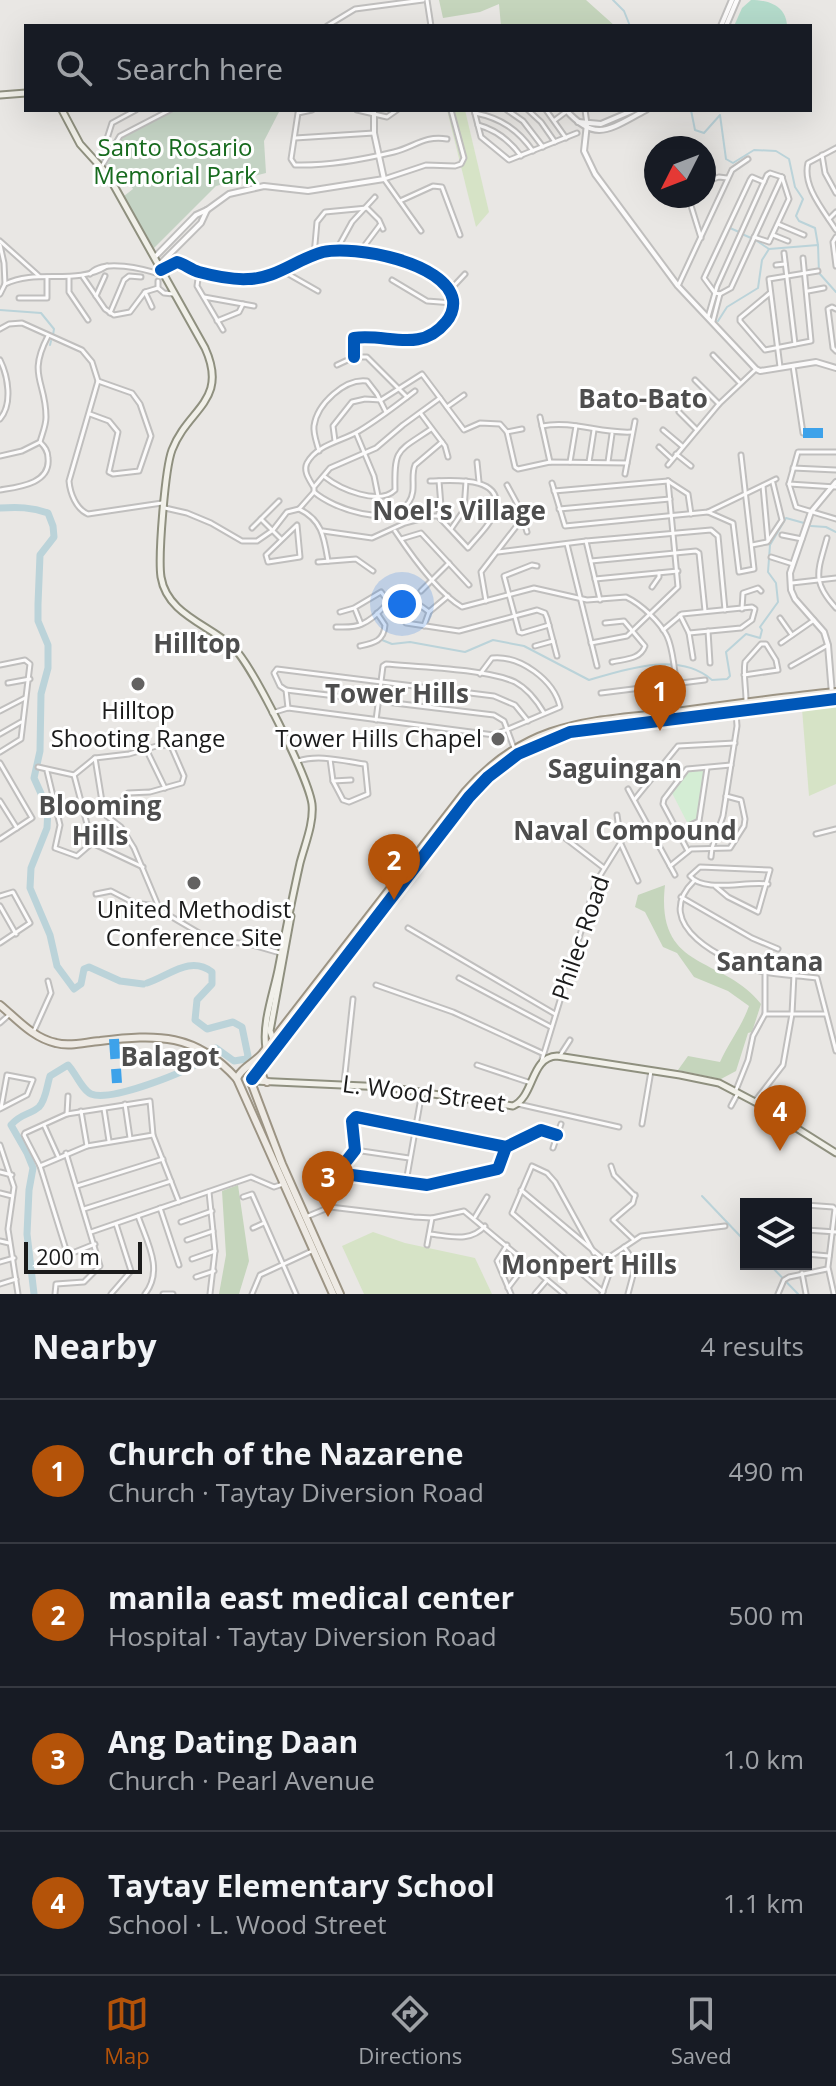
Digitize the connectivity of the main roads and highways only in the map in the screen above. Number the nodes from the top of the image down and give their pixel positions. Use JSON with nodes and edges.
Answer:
{"nodes":[{"id":1,"x":24,"y":93,"type":"edge"},
{"id":2,"x":0,"y":95,"type":"edge"},
{"id":3,"x":63,"y":112,"type":"edge"},
{"id":4,"x":834,"y":696,"type":"edge"},
{"id":5,"x":516,"y":751,"type":"junction"},
{"id":6,"x":371,"y":919,"type":"junction"},
{"id":7,"x":283,"y":954,"type":"junction"},
{"id":8,"x":0,"y":1005,"type":"edge"},
{"id":9,"x":273,"y":1039,"type":"junction"},
{"id":10,"x":266,"y":1048,"type":"junction"},
{"id":11,"x":252,"y":1065,"type":"junction"},
{"id":12,"x":227,"y":1069,"type":"junction"},
{"id":13,"x":260,"y":1070,"type":"junction"},
{"id":14,"x":242,"y":1072,"type":"junction"},
{"id":15,"x":237,"y":1081,"type":"junction"},
{"id":16,"x":251,"y":1081,"type":"junction"},
{"id":17,"x":267,"y":1082,"type":"junction"},
{"id":18,"x":836,"y":1153,"type":"edge"},
{"id":19,"x":287,"y":1183,"type":"junction"},
{"id":20,"x":316,"y":1249,"type":"junction"},
{"id":21,"x":333,"y":1294,"type":"edge"},
{"id":22,"x":340,"y":1294,"type":"edge"}],
"edges":[{"from":1,"to":2,"type":"main road"},
{"from":3,"to":7,"type":"main road"},
{"from":4,"to":5,"type":"main road"},
{"from":4,"to":5,"type":"main road"},
{"from":5,"to":6,"type":"main road"},
{"from":6,"to":9,"type":"main road"},
{"from":6,"to":13,"type":"main road"},
{"from":7,"to":9,"type":"main road"},
{"from":7,"to":10,"type":"main road"},
{"from":8,"to":12,"type":"main road"},
{"from":9,"to":10,"type":"main road"},
{"from":10,"to":11,"type":"main road"},
{"from":11,"to":13,"type":"main road"},
{"from":11,"to":14,"type":"main road"},
{"from":12,"to":14,"type":"main road"},
{"from":12,"to":15,"type":"main road"},
{"from":13,"to":16,"type":"main road"},
{"from":13,"to":17,"type":"main road"},
{"from":14,"to":15,"type":"main road"},
{"from":14,"to":16,"type":"main road"},
{"from":15,"to":16,"type":"main road"},
{"from":15,"to":19,"type":"main road"},
{"from":16,"to":17,"type":"main road","name":"L. Wood Street"},
{"from":16,"to":19,"type":"main road"},
{"from":17,"to":18,"type":"main road","name":"L. Wood Street"},
{"from":19,"to":20,"type":"main road"},
{"from":19,"to":20,"type":"main road"},
{"from":20,"to":21,"type":"main road"},
{"from":20,"to":22,"type":"main road"}]}
